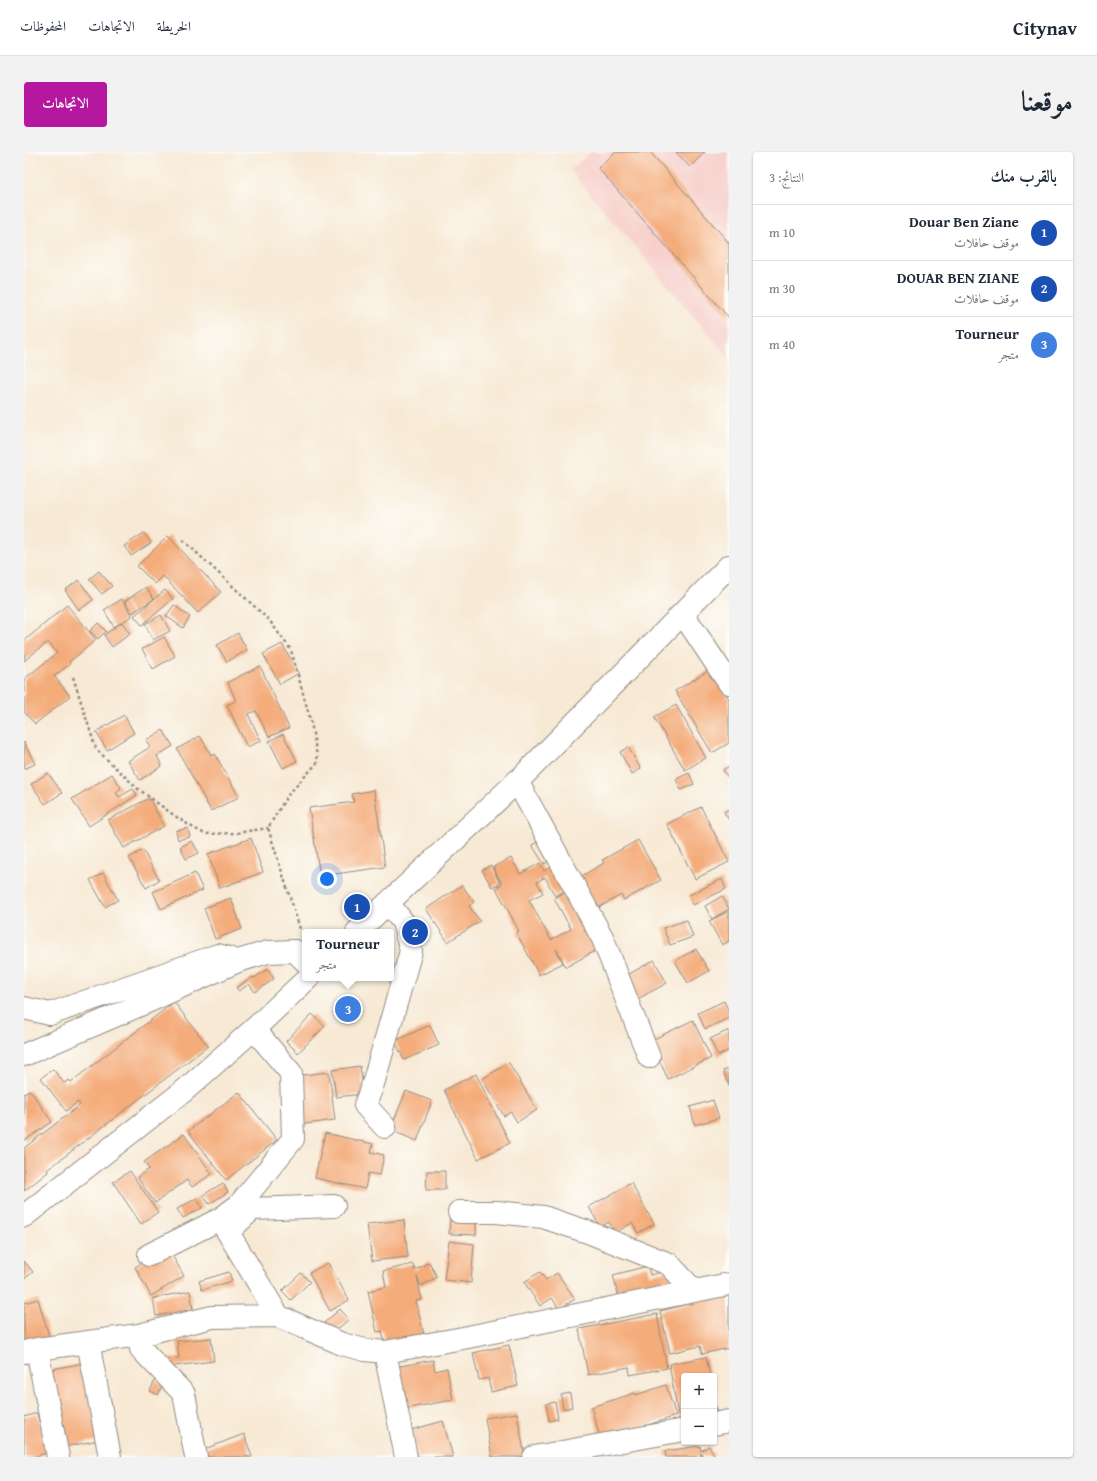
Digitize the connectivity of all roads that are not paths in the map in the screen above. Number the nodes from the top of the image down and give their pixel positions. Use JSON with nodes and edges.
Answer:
{"nodes":[{"id":1,"x":729,"y":566,"type":"edge"},
{"id":2,"x":683,"y":614,"type":"junction"},
{"id":3,"x":729,"y":683,"type":"edge"},
{"id":4,"x":517,"y":781,"type":"junction"},
{"id":5,"x":388,"y":903,"type":"junction"},
{"id":6,"x":360,"y":929,"type":"edge"},
{"id":7,"x":302,"y":958,"type":"edge"},
{"id":8,"x":238,"y":961,"type":"junction"},
{"id":9,"x":305,"y":981,"type":"edge"},
{"id":10,"x":24,"y":1008,"type":"edge"},
{"id":11,"x":254,"y":1029,"type":"junction"},
{"id":12,"x":24,"y":1055,"type":"edge"},
{"id":13,"x":649,"y":1057,"type":"dead end"},
{"id":14,"x":385,"y":1127,"type":"dead end"},
{"id":15,"x":334,"y":1206,"type":"dead end"},
{"id":16,"x":459,"y":1212,"type":"dead end"},
{"id":17,"x":24,"y":1216,"type":"edge"},
{"id":18,"x":224,"y":1225,"type":"junction"},
{"id":19,"x":149,"y":1255,"type":"dead end"},
{"id":20,"x":729,"y":1284,"type":"edge"},
{"id":21,"x":694,"y":1291,"type":"junction"},
{"id":22,"x":278,"y":1316,"type":"junction"},
{"id":23,"x":140,"y":1335,"type":"junction"},
{"id":24,"x":88,"y":1342,"type":"junction"},
{"id":25,"x":30,"y":1351,"type":"edge"},
{"id":26,"x":385,"y":1352,"type":"junction"},
{"id":27,"x":729,"y":1421,"type":"edge"},
{"id":28,"x":717,"y":1423,"type":"edge"},
{"id":29,"x":681,"y":1431,"type":"edge"},
{"id":30,"x":58,"y":1457,"type":"edge"},
{"id":31,"x":110,"y":1457,"type":"edge"},
{"id":32,"x":196,"y":1457,"type":"edge"},
{"id":33,"x":406,"y":1457,"type":"edge"},
{"id":34,"x":534,"y":1457,"type":"edge"}],
"edges":[{"from":1,"to":2,"type":"street"},
{"from":2,"to":3,"type":"street"},
{"from":2,"to":4,"type":"street"},
{"from":4,"to":5,"type":"street"},
{"from":4,"to":13,"type":"street"},
{"from":5,"to":6,"type":"street"},
{"from":5,"to":14,"type":"street"},
{"from":7,"to":8,"type":"street"},
{"from":8,"to":10,"type":"street"},
{"from":8,"to":12,"type":"street"},
{"from":9,"to":11,"type":"street"},
{"from":11,"to":17,"type":"street"},
{"from":11,"to":18,"type":"street"},
{"from":15,"to":18,"type":"street"},
{"from":16,"to":21,"type":"street"},
{"from":18,"to":19,"type":"street"},
{"from":18,"to":22,"type":"street"},
{"from":20,"to":21,"type":"street"},
{"from":21,"to":26,"type":"street"},
{"from":22,"to":23,"type":"street"},
{"from":22,"to":26,"type":"street"},
{"from":23,"to":24,"type":"street"},
{"from":23,"to":32,"type":"street"},
{"from":24,"to":25,"type":"street"},
{"from":24,"to":31,"type":"street"},
{"from":25,"to":30,"type":"street"},
{"from":26,"to":33,"type":"street"},
{"from":27,"to":28,"type":"street"},
{"from":29,"to":34,"type":"street"}]}
